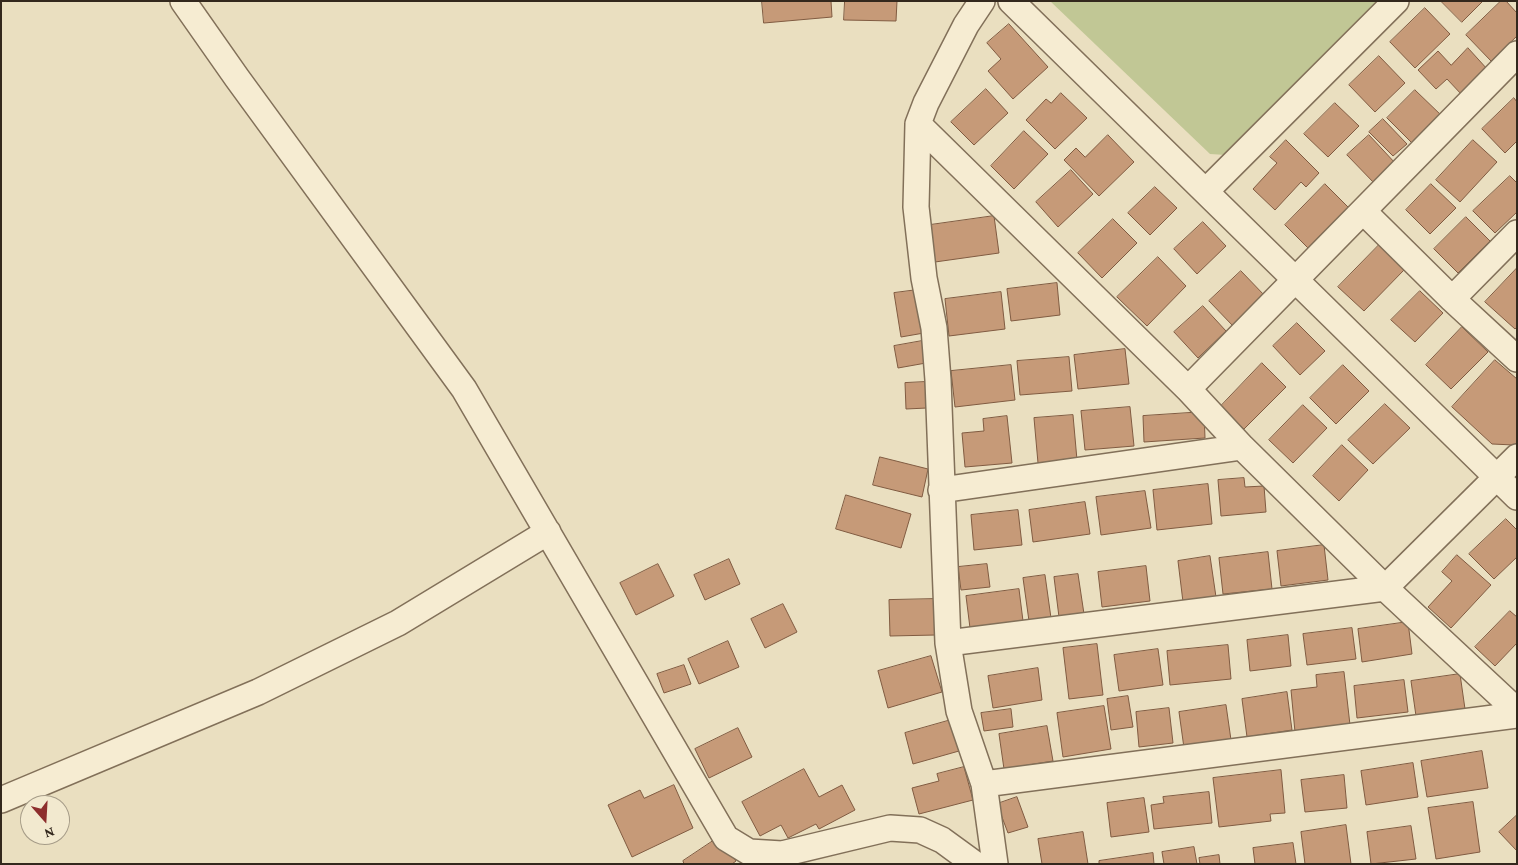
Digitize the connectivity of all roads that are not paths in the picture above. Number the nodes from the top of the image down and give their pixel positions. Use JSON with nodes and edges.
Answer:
{"nodes":[{"id":1,"x":183,"y":1,"type":"edge"},
{"id":2,"x":982,"y":1,"type":"edge"},
{"id":3,"x":1012,"y":1,"type":"edge"},
{"id":4,"x":1396,"y":1,"type":"edge"},
{"id":5,"x":1517,"y":54,"type":"edge"},
{"id":6,"x":918,"y":124,"type":"junction"},
{"id":7,"x":1206,"y":192,"type":"junction"},
{"id":8,"x":1362,"y":211,"type":"junction"},
{"id":9,"x":1517,"y":233,"type":"edge"},
{"id":10,"x":1295,"y":281,"type":"junction"},
{"id":11,"x":1452,"y":299,"type":"junction"},
{"id":12,"x":1517,"y":359,"type":"edge"},
{"id":13,"x":1188,"y":389,"type":"junction"},
{"id":14,"x":1242,"y":447,"type":"junction"},
{"id":15,"x":1517,"y":457,"type":"edge"},
{"id":16,"x":1497,"y":477,"type":"junction"},
{"id":17,"x":941,"y":490,"type":"junction"},
{"id":18,"x":1517,"y":497,"type":"edge"},
{"id":19,"x":548,"y":532,"type":"junction"},
{"id":20,"x":1385,"y":588,"type":"junction"},
{"id":21,"x":948,"y":643,"type":"junction"},
{"id":22,"x":1517,"y":713,"type":"edge"},
{"id":23,"x":984,"y":784,"type":"junction"},
{"id":24,"x":1,"y":800,"type":"edge"},
{"id":25,"x":758,"y":858,"type":"edge"},
{"id":26,"x":975,"y":864,"type":"edge"},
{"id":27,"x":995,"y":864,"type":"edge"}],
"edges":[{"from":1,"to":19,"type":"street"},
{"from":2,"to":6,"type":"street"},
{"from":3,"to":7,"type":"street"},
{"from":4,"to":7,"type":"street"},
{"from":5,"to":8,"type":"street"},
{"from":6,"to":13,"type":"street"},
{"from":6,"to":17,"type":"street"},
{"from":7,"to":10,"type":"street"},
{"from":8,"to":10,"type":"street"},
{"from":8,"to":11,"type":"street"},
{"from":9,"to":11,"type":"street"},
{"from":10,"to":13,"type":"street"},
{"from":10,"to":16,"type":"street"},
{"from":11,"to":12,"type":"street"},
{"from":13,"to":14,"type":"street"},
{"from":14,"to":17,"type":"street"},
{"from":14,"to":20,"type":"street"},
{"from":15,"to":16,"type":"street"},
{"from":16,"to":18,"type":"street"},
{"from":16,"to":20,"type":"street"},
{"from":17,"to":21,"type":"street"},
{"from":19,"to":24,"type":"street"},
{"from":19,"to":25,"type":"street"},
{"from":20,"to":21,"type":"street"},
{"from":20,"to":22,"type":"street"},
{"from":21,"to":23,"type":"street"},
{"from":22,"to":23,"type":"street"},
{"from":23,"to":27,"type":"street"},
{"from":25,"to":26,"type":"street"}]}
